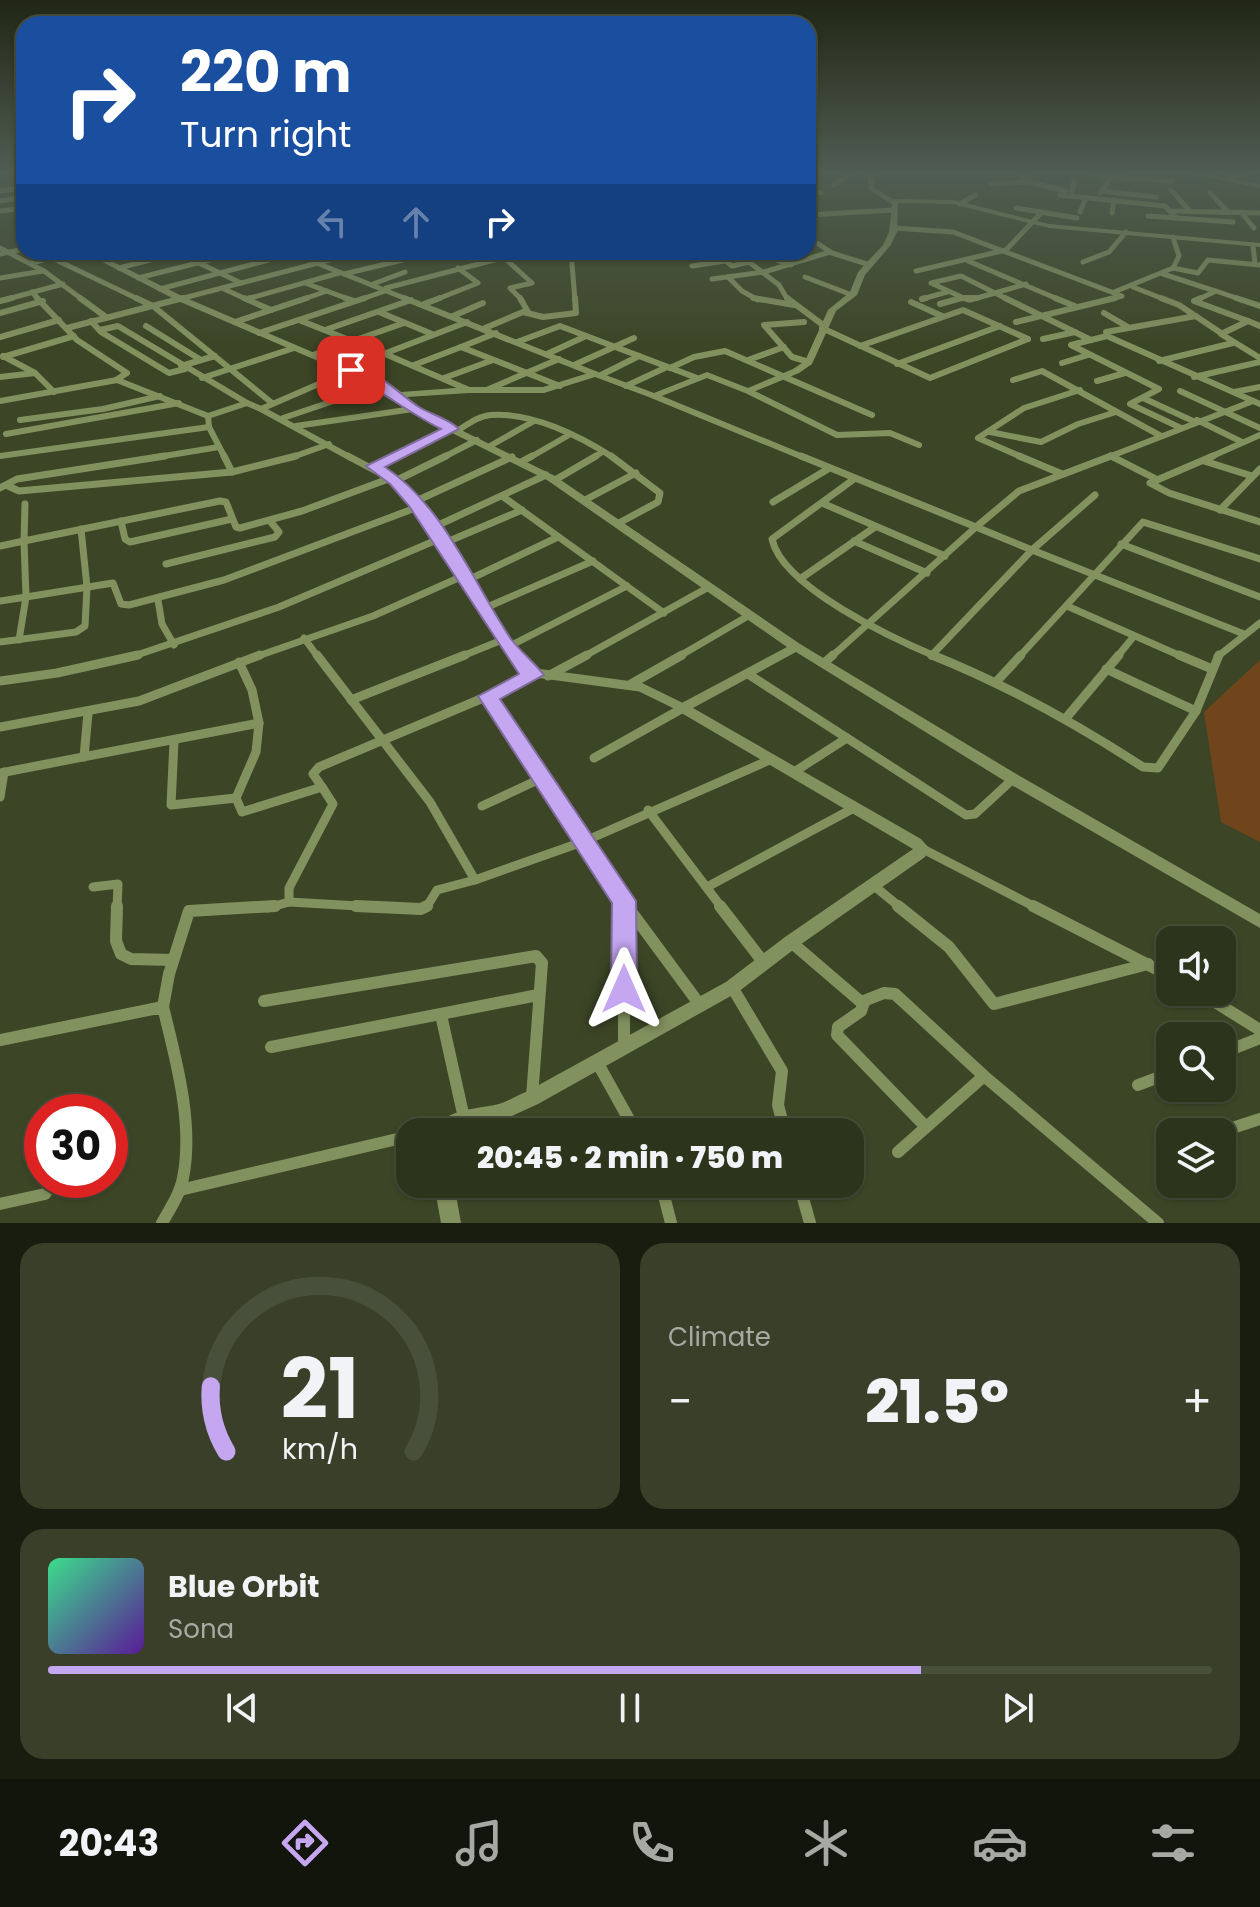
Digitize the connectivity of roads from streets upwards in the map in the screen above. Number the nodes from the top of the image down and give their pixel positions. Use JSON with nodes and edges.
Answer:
{"nodes":[{"id":1,"x":893,"y":231,"type":"edge"},
{"id":2,"x":939,"y":231,"type":"edge"},
{"id":3,"x":1026,"y":231,"type":"edge"},
{"id":4,"x":1115,"y":231,"type":"edge"},
{"id":5,"x":1126,"y":232,"type":"junction"},
{"id":6,"x":1173,"y":237,"type":"junction"},
{"id":7,"x":816,"y":242,"type":"edge"},
{"id":8,"x":1256,"y":245,"type":"edge"},
{"id":9,"x":0,"y":248,"type":"edge"},
{"id":10,"x":1006,"y":250,"type":"junction"},
{"id":11,"x":16,"y":251,"type":"edge"},
{"id":12,"x":9,"y":252,"type":"junction"},
{"id":13,"x":830,"y":252,"type":"junction"},
{"id":14,"x":0,"y":254,"type":"edge"},
{"id":15,"x":16,"y":256,"type":"edge"},
{"id":16,"x":816,"y":257,"type":"edge"},
{"id":17,"x":25,"y":260,"type":"edge"},
{"id":18,"x":44,"y":260,"type":"edge"},
{"id":19,"x":56,"y":260,"type":"edge"},
{"id":20,"x":105,"y":260,"type":"edge"},
{"id":21,"x":148,"y":260,"type":"edge"},
{"id":22,"x":193,"y":260,"type":"edge"},
{"id":23,"x":210,"y":260,"type":"edge"},
{"id":24,"x":266,"y":260,"type":"edge"},
{"id":25,"x":308,"y":260,"type":"edge"},
{"id":26,"x":330,"y":260,"type":"edge"},
{"id":27,"x":390,"y":260,"type":"edge"},
{"id":28,"x":493,"y":260,"type":"edge"},
{"id":29,"x":509,"y":260,"type":"edge"},
{"id":30,"x":572,"y":260,"type":"edge"},
{"id":31,"x":777,"y":260,"type":"edge"},
{"id":32,"x":807,"y":260,"type":"edge"},
{"id":33,"x":725,"y":261,"type":"joint"},
{"id":34,"x":967,"y":261,"type":"junction"},
{"id":35,"x":1083,"y":262,"type":"dead end"},
{"id":36,"x":31,"y":263,"type":"junction"},
{"id":37,"x":200,"y":263,"type":"junction"},
{"id":38,"x":315,"y":264,"type":"junction"},
{"id":39,"x":792,"y":265,"type":"junction"},
{"id":40,"x":870,"y":265,"type":"junction"},
{"id":41,"x":1258,"y":265,"type":"edge"},
{"id":42,"x":692,"y":266,"type":"dead end"},
{"id":43,"x":119,"y":268,"type":"junction"},
{"id":44,"x":458,"y":268,"type":"junction"},
{"id":45,"x":1173,"y":268,"type":"junction"},
{"id":46,"x":44,"y":271,"type":"junction"},
{"id":47,"x":916,"y":271,"type":"dead end"},
{"id":48,"x":405,"y":272,"type":"dead end"},
{"id":49,"x":764,"y":272,"type":"junction"},
{"id":50,"x":221,"y":273,"type":"junction"},
{"id":51,"x":342,"y":273,"type":"junction"},
{"id":52,"x":1163,"y":274,"type":"junction"},
{"id":53,"x":728,"y":277,"type":"junction"},
{"id":54,"x":805,"y":277,"type":"dead end"},
{"id":55,"x":0,"y":278,"type":"edge"},
{"id":56,"x":138,"y":278,"type":"junction"},
{"id":57,"x":712,"y":279,"type":"dead end"},
{"id":58,"x":241,"y":283,"type":"junction"},
{"id":59,"x":305,"y":283,"type":"junction"},
{"id":60,"x":63,"y":284,"type":"junction"},
{"id":61,"x":372,"y":284,"type":"junction"},
{"id":62,"x":1026,"y":284,"type":"junction"},
{"id":63,"x":1132,"y":287,"type":"junction"},
{"id":64,"x":160,"y":289,"type":"junction"},
{"id":65,"x":223,"y":289,"type":"junction"},
{"id":66,"x":386,"y":289,"type":"junction"},
{"id":67,"x":327,"y":291,"type":"junction"},
{"id":68,"x":1216,"y":291,"type":"junction"},
{"id":69,"x":32,"y":292,"type":"junction"},
{"id":70,"x":948,"y":292,"type":"junction"},
{"id":71,"x":997,"y":292,"type":"junction"},
{"id":72,"x":1114,"y":292,"type":"junction"},
{"id":73,"x":852,"y":295,"type":"junction"},
{"id":74,"x":961,"y":298,"type":"junction"},
{"id":75,"x":181,"y":299,"type":"junction"},
{"id":76,"x":247,"y":299,"type":"junction"},
{"id":77,"x":922,"y":299,"type":"dead end"},
{"id":78,"x":412,"y":300,"type":"junction"},
{"id":79,"x":0,"y":301,"type":"edge"},
{"id":80,"x":43,"y":301,"type":"junction"},
{"id":81,"x":355,"y":301,"type":"junction"},
{"id":82,"x":911,"y":302,"type":"dead end"},
{"id":83,"x":483,"y":303,"type":"dead end"},
{"id":84,"x":423,"y":304,"type":"junction"},
{"id":85,"x":940,"y":304,"type":"dead end"},
{"id":86,"x":795,"y":305,"type":"junction"},
{"id":87,"x":1260,"y":305,"type":"edge"},
{"id":88,"x":153,"y":306,"type":"junction"},
{"id":89,"x":1077,"y":307,"type":"junction"},
{"id":90,"x":271,"y":310,"type":"junction"},
{"id":91,"x":379,"y":312,"type":"junction"},
{"id":92,"x":528,"y":312,"type":"junction"},
{"id":93,"x":0,"y":313,"type":"edge"},
{"id":94,"x":1104,"y":313,"type":"dead end"},
{"id":95,"x":1043,"y":315,"type":"junction"},
{"id":96,"x":453,"y":316,"type":"junction"},
{"id":97,"x":943,"y":316,"type":"junction"},
{"id":98,"x":1197,"y":316,"type":"junction"},
{"id":99,"x":106,"y":317,"type":"junction"},
{"id":100,"x":59,"y":320,"type":"junction"},
{"id":101,"x":298,"y":320,"type":"junction"},
{"id":102,"x":91,"y":321,"type":"junction"},
{"id":103,"x":1248,"y":321,"type":"junction"},
{"id":104,"x":235,"y":322,"type":"junction"},
{"id":105,"x":467,"y":322,"type":"junction"},
{"id":106,"x":804,"y":322,"type":"dead end"},
{"id":107,"x":1016,"y":322,"type":"dead end"},
{"id":108,"x":404,"y":323,"type":"junction"},
{"id":109,"x":146,"y":326,"type":"dead end"},
{"id":110,"x":822,"y":326,"type":"junction"},
{"id":111,"x":1000,"y":326,"type":"junction"},
{"id":112,"x":1260,"y":326,"type":"edge"},
{"id":113,"x":1129,"y":327,"type":"junction"},
{"id":114,"x":67,"y":328,"type":"junction"},
{"id":115,"x":485,"y":328,"type":"junction"},
{"id":116,"x":100,"y":330,"type":"junction"},
{"id":117,"x":325,"y":330,"type":"junction"},
{"id":118,"x":183,"y":331,"type":"junction"},
{"id":119,"x":1075,"y":332,"type":"junction"},
{"id":120,"x":1106,"y":332,"type":"dead end"},
{"id":121,"x":259,"y":333,"type":"junction"},
{"id":122,"x":496,"y":333,"type":"junction"},
{"id":123,"x":1221,"y":333,"type":"junction"},
{"id":124,"x":433,"y":334,"type":"junction"},
{"id":125,"x":74,"y":336,"type":"junction"},
{"id":126,"x":586,"y":336,"type":"junction"},
{"id":127,"x":0,"y":337,"type":"edge"},
{"id":128,"x":163,"y":337,"type":"junction"},
{"id":129,"x":634,"y":338,"type":"dead end"},
{"id":130,"x":1043,"y":339,"type":"dead end"},
{"id":131,"x":1091,"y":340,"type":"junction"},
{"id":132,"x":352,"y":341,"type":"junction"},
{"id":133,"x":517,"y":342,"type":"junction"},
{"id":134,"x":1233,"y":343,"type":"junction"},
{"id":135,"x":860,"y":346,"type":"junction"},
{"id":136,"x":461,"y":347,"type":"junction"},
{"id":137,"x":615,"y":347,"type":"junction"},
{"id":138,"x":784,"y":347,"type":"junction"},
{"id":139,"x":294,"y":348,"type":"junction"},
{"id":140,"x":385,"y":354,"type":"junction"},
{"id":141,"x":547,"y":354,"type":"junction"},
{"id":142,"x":2,"y":355,"type":"edge"},
{"id":143,"x":313,"y":355,"type":"junction"},
{"id":144,"x":1088,"y":355,"type":"junction"},
{"id":145,"x":215,"y":356,"type":"junction"},
{"id":146,"x":639,"y":356,"type":"junction"},
{"id":147,"x":559,"y":359,"type":"junction"},
{"id":148,"x":201,"y":360,"type":"junction"},
{"id":149,"x":493,"y":360,"type":"junction"},
{"id":150,"x":747,"y":360,"type":"junction"},
{"id":151,"x":1260,"y":360,"type":"edge"},
{"id":152,"x":1158,"y":361,"type":"junction"},
{"id":153,"x":809,"y":362,"type":"junction"},
{"id":154,"x":1062,"y":363,"type":"dead end"},
{"id":155,"x":897,"y":364,"type":"junction"},
{"id":156,"x":574,"y":365,"type":"junction"},
{"id":157,"x":413,"y":366,"type":"junction"},
{"id":158,"x":669,"y":367,"type":"junction"},
{"id":159,"x":183,"y":368,"type":"junction"},
{"id":160,"x":235,"y":368,"type":"junction"},
{"id":161,"x":349,"y":370,"type":"junction"},
{"id":162,"x":526,"y":372,"type":"junction"},
{"id":163,"x":35,"y":373,"type":"junction"},
{"id":164,"x":1126,"y":373,"type":"junction"},
{"id":165,"x":598,"y":374,"type":"junction"},
{"id":166,"x":0,"y":377,"type":"edge"},
{"id":167,"x":782,"y":377,"type":"junction"},
{"id":168,"x":1194,"y":377,"type":"junction"},
{"id":169,"x":202,"y":378,"type":"junction"},
{"id":170,"x":443,"y":378,"type":"junction"},
{"id":171,"x":697,"y":378,"type":"junction"},
{"id":172,"x":115,"y":380,"type":"junction"},
{"id":173,"x":1013,"y":380,"type":"dead end"},
{"id":174,"x":1097,"y":381,"type":"dead end"},
{"id":175,"x":381,"y":385,"type":"junction"},
{"id":176,"x":560,"y":386,"type":"junction"},
{"id":177,"x":626,"y":386,"type":"junction"},
{"id":178,"x":1260,"y":387,"type":"edge"},
{"id":179,"x":489,"y":389,"type":"junction"},
{"id":180,"x":469,"y":390,"type":"junction"},
{"id":181,"x":1080,"y":390,"type":"junction"},
{"id":182,"x":748,"y":391,"type":"junction"},
{"id":183,"x":1180,"y":391,"type":"dead end"},
{"id":184,"x":54,"y":392,"type":"junction"},
{"id":185,"x":1233,"y":392,"type":"junction"},
{"id":186,"x":401,"y":395,"type":"junction"},
{"id":187,"x":160,"y":396,"type":"junction"},
{"id":188,"x":654,"y":396,"type":"junction"},
{"id":189,"x":1143,"y":398,"type":"junction"},
{"id":190,"x":0,"y":401,"type":"edge"},
{"id":191,"x":1256,"y":402,"type":"edge"},
{"id":192,"x":179,"y":403,"type":"junction"},
{"id":193,"x":247,"y":403,"type":"junction"},
{"id":194,"x":272,"y":403,"type":"junction"},
{"id":195,"x":261,"y":409,"type":"junction"},
{"id":196,"x":413,"y":409,"type":"junction"},
{"id":197,"x":1223,"y":410,"type":"junction"},
{"id":198,"x":1116,"y":412,"type":"junction"},
{"id":199,"x":872,"y":415,"type":"dead end"},
{"id":200,"x":208,"y":416,"type":"junction"},
{"id":201,"x":283,"y":418,"type":"junction"},
{"id":202,"x":20,"y":420,"type":"dead end"},
{"id":203,"x":534,"y":421,"type":"junction"},
{"id":204,"x":1195,"y":421,"type":"junction"},
{"id":205,"x":295,"y":426,"type":"junction"},
{"id":206,"x":209,"y":427,"type":"junction"},
{"id":207,"x":1181,"y":428,"type":"junction"},
{"id":208,"x":1260,"y":428,"type":"edge"},
{"id":209,"x":454,"y":430,"type":"junction"},
{"id":210,"x":990,"y":432,"type":"junction"},
{"id":211,"x":6,"y":434,"type":"dead end"},
{"id":212,"x":569,"y":435,"type":"junction"},
{"id":213,"x":1260,"y":435,"type":"edge"},
{"id":214,"x":1161,"y":436,"type":"junction"},
{"id":215,"x":477,"y":440,"type":"junction"},
{"id":216,"x":1242,"y":442,"type":"junction"},
{"id":217,"x":329,"y":444,"type":"junction"},
{"id":218,"x":919,"y":445,"type":"dead end"},
{"id":219,"x":490,"y":446,"type":"junction"},
{"id":220,"x":219,"y":447,"type":"junction"},
{"id":221,"x":602,"y":452,"type":"junction"},
{"id":222,"x":0,"y":456,"type":"edge"},
{"id":223,"x":1111,"y":456,"type":"junction"},
{"id":224,"x":517,"y":460,"type":"junction"},
{"id":225,"x":1203,"y":460,"type":"junction"},
{"id":226,"x":374,"y":466,"type":"junction"},
{"id":227,"x":828,"y":469,"type":"junction"},
{"id":228,"x":1260,"y":469,"type":"edge"},
{"id":229,"x":232,"y":472,"type":"junction"},
{"id":230,"x":636,"y":473,"type":"junction"},
{"id":231,"x":1062,"y":474,"type":"junction"},
{"id":232,"x":1252,"y":476,"type":"junction"},
{"id":233,"x":550,"y":478,"type":"junction"},
{"id":234,"x":393,"y":479,"type":"junction"},
{"id":235,"x":854,"y":479,"type":"junction"},
{"id":236,"x":1156,"y":479,"type":"junction"},
{"id":237,"x":4,"y":487,"type":"edge"},
{"id":238,"x":1095,"y":495,"type":"dead end"},
{"id":239,"x":502,"y":496,"type":"junction"},
{"id":240,"x":585,"y":500,"type":"junction"},
{"id":241,"x":773,"y":502,"type":"dead end"},
{"id":242,"x":822,"y":503,"type":"junction"},
{"id":243,"x":25,"y":504,"type":"dead end"},
{"id":244,"x":416,"y":505,"type":"junction"},
{"id":245,"x":522,"y":510,"type":"junction"},
{"id":246,"x":1220,"y":510,"type":"junction"},
{"id":247,"x":232,"y":519,"type":"junction"},
{"id":248,"x":121,"y":521,"type":"junction"},
{"id":249,"x":270,"y":521,"type":"junction"},
{"id":250,"x":1260,"y":522,"type":"edge"},
{"id":251,"x":619,"y":523,"type":"junction"},
{"id":252,"x":875,"y":527,"type":"junction"},
{"id":253,"x":976,"y":527,"type":"junction"},
{"id":254,"x":432,"y":528,"type":"junction"},
{"id":255,"x":81,"y":529,"type":"junction"},
{"id":256,"x":558,"y":537,"type":"junction"},
{"id":257,"x":24,"y":541,"type":"junction"},
{"id":258,"x":854,"y":541,"type":"junction"},
{"id":259,"x":441,"y":542,"type":"junction"},
{"id":260,"x":1121,"y":544,"type":"junction"},
{"id":261,"x":0,"y":546,"type":"edge"},
{"id":262,"x":1032,"y":550,"type":"junction"},
{"id":263,"x":945,"y":556,"type":"junction"},
{"id":264,"x":1260,"y":559,"type":"edge"},
{"id":265,"x":593,"y":561,"type":"junction"},
{"id":266,"x":166,"y":564,"type":"dead end"},
{"id":267,"x":927,"y":573,"type":"junction"},
{"id":268,"x":1093,"y":574,"type":"junction"},
{"id":269,"x":467,"y":577,"type":"junction"},
{"id":270,"x":800,"y":579,"type":"junction"},
{"id":271,"x":627,"y":586,"type":"junction"},
{"id":272,"x":87,"y":587,"type":"junction"},
{"id":273,"x":707,"y":588,"type":"junction"},
{"id":274,"x":26,"y":597,"type":"junction"},
{"id":275,"x":1260,"y":597,"type":"edge"},
{"id":276,"x":158,"y":600,"type":"junction"},
{"id":277,"x":0,"y":601,"type":"edge"},
{"id":278,"x":1067,"y":606,"type":"junction"},
{"id":279,"x":485,"y":608,"type":"junction"},
{"id":280,"x":664,"y":613,"type":"junction"},
{"id":281,"x":748,"y":616,"type":"junction"},
{"id":282,"x":1260,"y":623,"type":"edge"},
{"id":283,"x":869,"y":625,"type":"junction"},
{"id":284,"x":1244,"y":634,"type":"junction"},
{"id":285,"x":1134,"y":636,"type":"junction"},
{"id":286,"x":304,"y":638,"type":"junction"},
{"id":287,"x":19,"y":640,"type":"junction"},
{"id":288,"x":0,"y":642,"type":"edge"},
{"id":289,"x":505,"y":644,"type":"junction"},
{"id":290,"x":174,"y":645,"type":"junction"},
{"id":291,"x":796,"y":647,"type":"junction"},
{"id":292,"x":931,"y":656,"type":"junction"},
{"id":293,"x":829,"y":660,"type":"junction"},
{"id":294,"x":239,"y":662,"type":"junction"},
{"id":295,"x":1106,"y":669,"type":"junction"},
{"id":296,"x":1212,"y":669,"type":"junction"},
{"id":297,"x":748,"y":674,"type":"junction"},
{"id":298,"x":534,"y":675,"type":"junction"},
{"id":299,"x":547,"y":677,"type":"junction"},
{"id":300,"x":0,"y":681,"type":"edge"},
{"id":301,"x":997,"y":681,"type":"junction"},
{"id":302,"x":630,"y":685,"type":"junction"},
{"id":303,"x":488,"y":696,"type":"junction"},
{"id":304,"x":351,"y":700,"type":"junction"},
{"id":305,"x":683,"y":708,"type":"junction"},
{"id":306,"x":1196,"y":711,"type":"junction"},
{"id":307,"x":88,"y":713,"type":"junction"},
{"id":308,"x":1066,"y":718,"type":"junction"},
{"id":309,"x":259,"y":723,"type":"junction"},
{"id":310,"x":0,"y":727,"type":"edge"},
{"id":311,"x":847,"y":738,"type":"junction"},
{"id":312,"x":383,"y":740,"type":"junction"},
{"id":313,"x":174,"y":742,"type":"junction"},
{"id":314,"x":84,"y":757,"type":"junction"},
{"id":315,"x":594,"y":758,"type":"dead end"},
{"id":316,"x":773,"y":759,"type":"junction"},
{"id":317,"x":2,"y":772,"type":"edge"},
{"id":318,"x":794,"y":772,"type":"junction"},
{"id":319,"x":542,"y":778,"type":"junction"},
{"id":320,"x":1013,"y":779,"type":"junction"},
{"id":321,"x":322,"y":787,"type":"junction"},
{"id":322,"x":0,"y":797,"type":"edge"},
{"id":323,"x":236,"y":798,"type":"junction"},
{"id":324,"x":482,"y":806,"type":"dead end"},
{"id":325,"x":852,"y":809,"type":"junction"},
{"id":326,"x":648,"y":810,"type":"junction"},
{"id":327,"x":585,"y":841,"type":"junction"},
{"id":328,"x":921,"y":848,"type":"junction"},
{"id":329,"x":475,"y":880,"type":"junction"},
{"id":330,"x":872,"y":885,"type":"junction"},
{"id":331,"x":93,"y":887,"type":"dead end"},
{"id":332,"x":707,"y":887,"type":"junction"},
{"id":333,"x":624,"y":901,"type":"junction"},
{"id":334,"x":289,"y":902,"type":"junction"},
{"id":335,"x":1260,"y":922,"type":"edge"},
{"id":336,"x":791,"y":942,"type":"junction"},
{"id":337,"x":173,"y":960,"type":"junction"},
{"id":338,"x":764,"y":963,"type":"junction"},
{"id":339,"x":1148,"y":964,"type":"junction"},
{"id":340,"x":1156,"y":968,"type":"edge"},
{"id":341,"x":732,"y":987,"type":"junction"},
{"id":342,"x":538,"y":995,"type":"junction"},
{"id":343,"x":264,"y":1001,"type":"dead end"},
{"id":344,"x":864,"y":1002,"type":"junction"},
{"id":345,"x":700,"y":1005,"type":"junction"},
{"id":346,"x":1221,"y":1006,"type":"edge"},
{"id":347,"x":163,"y":1007,"type":"junction"},
{"id":348,"x":441,"y":1015,"type":"junction"},
{"id":349,"x":1260,"y":1030,"type":"edge"},
{"id":350,"x":1260,"y":1038,"type":"edge"},
{"id":351,"x":0,"y":1040,"type":"edge"},
{"id":352,"x":271,"y":1047,"type":"dead end"},
{"id":353,"x":1236,"y":1047,"type":"edge"},
{"id":354,"x":624,"y":1048,"type":"junction"},
{"id":355,"x":597,"y":1062,"type":"junction"},
{"id":356,"x":984,"y":1076,"type":"junction"},
{"id":357,"x":1156,"y":1078,"type":"edge"},
{"id":358,"x":1138,"y":1085,"type":"dead end"},
{"id":359,"x":532,"y":1098,"type":"junction"},
{"id":360,"x":464,"y":1118,"type":"joint"},
{"id":361,"x":628,"y":1118,"type":"edge"},
{"id":362,"x":781,"y":1118,"type":"edge"},
{"id":363,"x":1260,"y":1119,"type":"edge"},
{"id":364,"x":926,"y":1127,"type":"junction"},
{"id":365,"x":1236,"y":1127,"type":"edge"},
{"id":366,"x":396,"y":1139,"type":"edge"},
{"id":367,"x":898,"y":1152,"type":"dead end"},
{"id":368,"x":180,"y":1190,"type":"junction"},
{"id":369,"x":27,"y":1198,"type":"edge"},
{"id":370,"x":447,"y":1198,"type":"edge"},
{"id":371,"x":665,"y":1198,"type":"edge"},
{"id":372,"x":803,"y":1198,"type":"edge"},
{"id":373,"x":0,"y":1204,"type":"edge"},
{"id":374,"x":162,"y":1223,"type":"edge"},
{"id":375,"x":451,"y":1223,"type":"edge"},
{"id":376,"x":671,"y":1223,"type":"edge"},
{"id":377,"x":810,"y":1223,"type":"edge"},
{"id":378,"x":1158,"y":1223,"type":"edge"}],
"edges":[{"from":1,"to":40,"type":"street"},
{"from":2,"to":10,"type":"street"},
{"from":3,"to":10,"type":"street"},
{"from":4,"to":5,"type":"street"},
{"from":5,"to":6,"type":"street"},
{"from":5,"to":35,"type":"street"},
{"from":6,"to":8,"type":"street"},
{"from":6,"to":45,"type":"street"},
{"from":7,"to":13,"type":"street"},
{"from":8,"to":41,"type":"street"},
{"from":9,"to":12,"type":"street"},
{"from":10,"to":34,"type":"street"},
{"from":10,"to":72,"type":"street"},
{"from":11,"to":12,"type":"street"},
{"from":12,"to":14,"type":"street"},
{"from":12,"to":15,"type":"street"},
{"from":13,"to":16,"type":"street"},
{"from":13,"to":40,"type":"street"},
{"from":17,"to":36,"type":"street"},
{"from":18,"to":36,"type":"street"},
{"from":19,"to":88,"type":"street"},
{"from":20,"to":43,"type":"street"},
{"from":21,"to":43,"type":"street"},
{"from":22,"to":37,"type":"street"},
{"from":23,"to":37,"type":"street"},
{"from":24,"to":50,"type":"street"},
{"from":25,"to":38,"type":"street"},
{"from":26,"to":38,"type":"street"},
{"from":27,"to":51,"type":"street"},
{"from":28,"to":44,"type":"street"},
{"from":29,"to":92,"type":"street"},
{"from":30,"to":92,"type":"street"},
{"from":31,"to":39,"type":"street"},
{"from":32,"to":39,"type":"street"},
{"from":33,"to":42,"type":"street"},
{"from":33,"to":49,"type":"street"},
{"from":34,"to":47,"type":"street"},
{"from":34,"to":62,"type":"street"},
{"from":36,"to":46,"type":"street"},
{"from":37,"to":50,"type":"street"},
{"from":37,"to":56,"type":"street"},
{"from":38,"to":51,"type":"street"},
{"from":38,"to":58,"type":"street"},
{"from":39,"to":49,"type":"street"},
{"from":40,"to":73,"type":"street"},
{"from":41,"to":45,"type":"street"},
{"from":43,"to":56,"type":"street"},
{"from":44,"to":66,"type":"street"},
{"from":44,"to":84,"type":"street"},
{"from":45,"to":52,"type":"street"},
{"from":46,"to":55,"type":"street"},
{"from":46,"to":60,"type":"street"},
{"from":48,"to":61,"type":"street"},
{"from":49,"to":53,"type":"street"},
{"from":49,"to":86,"type":"street"},
{"from":50,"to":58,"type":"street"},
{"from":50,"to":64,"type":"street"},
{"from":51,"to":59,"type":"street"},
{"from":51,"to":61,"type":"street"},
{"from":52,"to":63,"type":"street"},
{"from":52,"to":68,"type":"street"},
{"from":53,"to":57,"type":"street"},
{"from":53,"to":86,"type":"street"},
{"from":54,"to":73,"type":"street"},
{"from":56,"to":64,"type":"street"},
{"from":58,"to":65,"type":"street"},
{"from":59,"to":67,"type":"street"},
{"from":59,"to":76,"type":"street"},
{"from":60,"to":69,"type":"street"},
{"from":60,"to":99,"type":"street"},
{"from":61,"to":66,"type":"street"},
{"from":62,"to":71,"type":"street"},
{"from":62,"to":89,"type":"street"},
{"from":63,"to":72,"type":"street"},
{"from":63,"to":98,"type":"street"},
{"from":64,"to":75,"type":"street"},
{"from":65,"to":75,"type":"street"},
{"from":65,"to":76,"type":"street"},
{"from":66,"to":78,"type":"street"},
{"from":66,"to":81,"type":"street"},
{"from":67,"to":81,"type":"street"},
{"from":67,"to":90,"type":"street"},
{"from":68,"to":87,"type":"street"},
{"from":68,"to":103,"type":"street"},
{"from":69,"to":79,"type":"street"},
{"from":69,"to":80,"type":"street"},
{"from":70,"to":71,"type":"street"},
{"from":70,"to":74,"type":"street"},
{"from":70,"to":77,"type":"street"},
{"from":71,"to":74,"type":"street"},
{"from":71,"to":95,"type":"street"},
{"from":72,"to":89,"type":"street"},
{"from":73,"to":110,"type":"street"},
{"from":74,"to":85,"type":"street"},
{"from":75,"to":88,"type":"street"},
{"from":75,"to":104,"type":"street"},
{"from":76,"to":90,"type":"street"},
{"from":78,"to":84,"type":"street"},
{"from":78,"to":91,"type":"street"},
{"from":80,"to":93,"type":"street"},
{"from":80,"to":100,"type":"street"},
{"from":81,"to":101,"type":"street"},
{"from":82,"to":97,"type":"street"},
{"from":83,"to":96,"type":"street"},
{"from":84,"to":96,"type":"street"},
{"from":86,"to":110,"type":"street"},
{"from":88,"to":99,"type":"street"},
{"from":88,"to":118,"type":"street"},
{"from":89,"to":95,"type":"street"},
{"from":90,"to":104,"type":"street"},
{"from":91,"to":108,"type":"street"},
{"from":91,"to":117,"type":"street"},
{"from":92,"to":115,"type":"street"},
{"from":94,"to":113,"type":"street"},
{"from":95,"to":107,"type":"street"},
{"from":95,"to":119,"type":"street"},
{"from":96,"to":105,"type":"street"},
{"from":97,"to":111,"type":"street"},
{"from":97,"to":135,"type":"street"},
{"from":98,"to":113,"type":"street"},
{"from":98,"to":123,"type":"street"},
{"from":99,"to":102,"type":"street"},
{"from":100,"to":114,"type":"street"},
{"from":100,"to":127,"type":"street"},
{"from":101,"to":117,"type":"street"},
{"from":101,"to":121,"type":"street"},
{"from":102,"to":114,"type":"street"},
{"from":102,"to":116,"type":"street"},
{"from":103,"to":112,"type":"street"},
{"from":103,"to":123,"type":"street"},
{"from":104,"to":121,"type":"street"},
{"from":105,"to":115,"type":"street"},
{"from":105,"to":124,"type":"street"},
{"from":106,"to":138,"type":"street"},
{"from":108,"to":124,"type":"street"},
{"from":108,"to":132,"type":"street"},
{"from":109,"to":128,"type":"street"},
{"from":110,"to":135,"type":"street"},
{"from":110,"to":153,"type":"street"},
{"from":111,"to":155,"type":"street"},
{"from":111,"to":155,"type":"street"},
{"from":113,"to":120,"type":"street"},
{"from":114,"to":125,"type":"street"},
{"from":115,"to":122,"type":"street"},
{"from":116,"to":159,"type":"street"},
{"from":116,"to":159,"type":"street"},
{"from":117,"to":132,"type":"street"},
{"from":118,"to":128,"type":"street"},
{"from":118,"to":145,"type":"street"},
{"from":119,"to":130,"type":"street"},
{"from":119,"to":131,"type":"street"},
{"from":121,"to":139,"type":"street"},
{"from":122,"to":133,"type":"street"},
{"from":122,"to":136,"type":"street"},
{"from":123,"to":134,"type":"street"},
{"from":124,"to":140,"type":"street"},
{"from":125,"to":142,"type":"street"},
{"from":125,"to":172,"type":"street"},
{"from":126,"to":133,"type":"street"},
{"from":126,"to":137,"type":"street"},
{"from":126,"to":141,"type":"street"},
{"from":128,"to":148,"type":"street"},
{"from":129,"to":137,"type":"street"},
{"from":131,"to":144,"type":"street"},
{"from":131,"to":152,"type":"street"},
{"from":132,"to":143,"type":"street"},
{"from":133,"to":141,"type":"street"},
{"from":134,"to":151,"type":"street"},
{"from":134,"to":152,"type":"street"},
{"from":135,"to":155,"type":"street"},
{"from":136,"to":149,"type":"street"},
{"from":136,"to":157,"type":"street"},
{"from":137,"to":146,"type":"street"},
{"from":137,"to":156,"type":"street"},
{"from":138,"to":150,"type":"street"},
{"from":138,"to":153,"type":"street"},
{"from":139,"to":143,"type":"street"},
{"from":139,"to":160,"type":"street"},
{"from":140,"to":157,"type":"street"},
{"from":140,"to":161,"type":"street"},
{"from":141,"to":147,"type":"street"},
{"from":142,"to":163,"type":"street"},
{"from":143,"to":161,"type":"street"},
{"from":144,"to":154,"type":"street"},
{"from":144,"to":164,"type":"street"},
{"from":145,"to":148,"type":"street"},
{"from":145,"to":160,"type":"street"},
{"from":146,"to":158,"type":"street"},
{"from":146,"to":165,"type":"street"},
{"from":147,"to":156,"type":"street"},
{"from":147,"to":162,"type":"street"},
{"from":148,"to":159,"type":"street"},
{"from":149,"to":162,"type":"street"},
{"from":149,"to":170,"type":"street"},
{"from":150,"to":158,"type":"street"},
{"from":150,"to":167,"type":"street"},
{"from":151,"to":168,"type":"street"},
{"from":152,"to":168,"type":"street"},
{"from":153,"to":167,"type":"street"},
{"from":156,"to":165,"type":"street"},
{"from":157,"to":170,"type":"street"},
{"from":158,"to":171,"type":"street"},
{"from":158,"to":177,"type":"street"},
{"from":159,"to":169,"type":"street"},
{"from":160,"to":169,"type":"street"},
{"from":160,"to":194,"type":"street"},
{"from":161,"to":175,"type":"street"},
{"from":161,"to":194,"type":"street"},
{"from":162,"to":176,"type":"street"},
{"from":162,"to":179,"type":"street"},
{"from":163,"to":166,"type":"street"},
{"from":163,"to":184,"type":"street"},
{"from":164,"to":174,"type":"street"},
{"from":164,"to":189,"type":"street"},
{"from":165,"to":176,"type":"street"},
{"from":165,"to":177,"type":"street"},
{"from":167,"to":182,"type":"street"},
{"from":167,"to":199,"type":"street"},
{"from":168,"to":185,"type":"street"},
{"from":169,"to":193,"type":"street"},
{"from":170,"to":180,"type":"street"},
{"from":171,"to":182,"type":"street"},
{"from":171,"to":188,"type":"street"},
{"from":172,"to":184,"type":"street"},
{"from":172,"to":187,"type":"street"},
{"from":173,"to":181,"type":"street"},
{"from":175,"to":186,"type":"street"},
{"from":175,"to":201,"type":"street"},
{"from":176,"to":179,"type":"street"},
{"from":177,"to":188,"type":"street"},
{"from":178,"to":185,"type":"street"},
{"from":179,"to":180,"type":"street"},
{"from":180,"to":186,"type":"street"},
{"from":181,"to":198,"type":"street"},
{"from":181,"to":210,"type":"street"},
{"from":182,"to":218,"type":"street"},
{"from":183,"to":197,"type":"street"},
{"from":184,"to":190,"type":"street"},
{"from":185,"to":191,"type":"street"},
{"from":186,"to":196,"type":"street"},
{"from":187,"to":192,"type":"street"},
{"from":187,"to":202,"type":"street"},
{"from":188,"to":227,"type":"street"},
{"from":189,"to":204,"type":"street"},
{"from":189,"to":207,"type":"street"},
{"from":191,"to":197,"type":"street"},
{"from":192,"to":200,"type":"street"},
{"from":192,"to":211,"type":"street"},
{"from":193,"to":195,"type":"street"},
{"from":193,"to":200,"type":"street"},
{"from":194,"to":195,"type":"street"},
{"from":195,"to":201,"type":"street"},
{"from":196,"to":205,"type":"street"},
{"from":196,"to":209,"type":"street"},
{"from":197,"to":204,"type":"street"},
{"from":197,"to":208,"type":"street"},
{"from":198,"to":210,"type":"street"},
{"from":198,"to":214,"type":"street"},
{"from":200,"to":206,"type":"street"},
{"from":201,"to":205,"type":"street"},
{"from":203,"to":209,"type":"street"},
{"from":203,"to":212,"type":"street"},
{"from":203,"to":219,"type":"street"},
{"from":204,"to":207,"type":"street"},
{"from":204,"to":216,"type":"street"},
{"from":205,"to":217,"type":"street"},
{"from":206,"to":220,"type":"street"},
{"from":206,"to":222,"type":"street"},
{"from":207,"to":214,"type":"street"},
{"from":209,"to":215,"type":"street"},
{"from":209,"to":226,"type":"street"},
{"from":210,"to":231,"type":"street"},
{"from":212,"to":221,"type":"street"},
{"from":212,"to":224,"type":"street"},
{"from":213,"to":216,"type":"street"},
{"from":214,"to":223,"type":"street"},
{"from":215,"to":219,"type":"street"},
{"from":215,"to":234,"type":"street"},
{"from":216,"to":225,"type":"street"},
{"from":217,"to":226,"type":"street"},
{"from":217,"to":229,"type":"street"},
{"from":219,"to":224,"type":"street"},
{"from":220,"to":229,"type":"street"},
{"from":220,"to":237,"type":"street"},
{"from":221,"to":230,"type":"street"},
{"from":221,"to":233,"type":"street"},
{"from":223,"to":231,"type":"street"},
{"from":223,"to":236,"type":"street"},
{"from":224,"to":233,"type":"street"},
{"from":224,"to":244,"type":"street"},
{"from":225,"to":232,"type":"street"},
{"from":225,"to":236,"type":"street"},
{"from":226,"to":234,"type":"street"},
{"from":227,"to":235,"type":"street"},
{"from":227,"to":241,"type":"street"},
{"from":228,"to":232,"type":"street"},
{"from":229,"to":237,"type":"street"},
{"from":230,"to":240,"type":"street"},
{"from":230,"to":251,"type":"street"},
{"from":231,"to":253,"type":"street"},
{"from":232,"to":246,"type":"street"},
{"from":233,"to":239,"type":"street"},
{"from":233,"to":240,"type":"street"},
{"from":234,"to":244,"type":"street"},
{"from":234,"to":249,"type":"street"},
{"from":235,"to":242,"type":"street"},
{"from":235,"to":253,"type":"street"},
{"from":236,"to":246,"type":"street"},
{"from":238,"to":262,"type":"street"},
{"from":239,"to":245,"type":"street"},
{"from":239,"to":254,"type":"street"},
{"from":240,"to":251,"type":"street"},
{"from":242,"to":252,"type":"street"},
{"from":242,"to":270,"type":"street"},
{"from":243,"to":257,"type":"street"},
{"from":244,"to":254,"type":"street"},
{"from":244,"to":276,"type":"street"},
{"from":245,"to":256,"type":"street"},
{"from":245,"to":259,"type":"street"},
{"from":246,"to":250,"type":"street"},
{"from":247,"to":248,"type":"street"},
{"from":247,"to":248,"type":"street"},
{"from":247,"to":249,"type":"street"},
{"from":248,"to":255,"type":"street"},
{"from":249,"to":266,"type":"street"},
{"from":251,"to":273,"type":"street"},
{"from":252,"to":258,"type":"street"},
{"from":252,"to":263,"type":"street"},
{"from":253,"to":262,"type":"street"},
{"from":253,"to":263,"type":"street"},
{"from":254,"to":259,"type":"street"},
{"from":255,"to":257,"type":"street"},
{"from":255,"to":272,"type":"street"},
{"from":256,"to":265,"type":"street"},
{"from":256,"to":269,"type":"street"},
{"from":257,"to":261,"type":"street"},
{"from":257,"to":274,"type":"street"},
{"from":258,"to":267,"type":"street"},
{"from":258,"to":270,"type":"street"},
{"from":259,"to":269,"type":"street"},
{"from":259,"to":290,"type":"street"},
{"from":260,"to":264,"type":"street"},
{"from":260,"to":268,"type":"street"},
{"from":260,"to":275,"type":"street"},
{"from":262,"to":268,"type":"street"},
{"from":262,"to":292,"type":"street"},
{"from":263,"to":267,"type":"street"},
{"from":265,"to":271,"type":"street"},
{"from":265,"to":279,"type":"street"},
{"from":267,"to":283,"type":"street"},
{"from":268,"to":278,"type":"street"},
{"from":268,"to":284,"type":"street"},
{"from":269,"to":279,"type":"street"},
{"from":269,"to":286,"type":"street"},
{"from":270,"to":283,"type":"street"},
{"from":271,"to":280,"type":"street"},
{"from":271,"to":289,"type":"street"},
{"from":272,"to":274,"type":"street"},
{"from":272,"to":276,"type":"street"},
{"from":272,"to":287,"type":"street"},
{"from":273,"to":280,"type":"street"},
{"from":273,"to":281,"type":"street"},
{"from":274,"to":277,"type":"street"},
{"from":274,"to":287,"type":"street"},
{"from":276,"to":290,"type":"street"},
{"from":278,"to":285,"type":"street"},
{"from":278,"to":301,"type":"street"},
{"from":279,"to":289,"type":"street"},
{"from":280,"to":299,"type":"street"},
{"from":281,"to":291,"type":"street"},
{"from":281,"to":302,"type":"street"},
{"from":282,"to":284,"type":"street"},
{"from":283,"to":292,"type":"street"},
{"from":283,"to":293,"type":"street"},
{"from":284,"to":296,"type":"street"},
{"from":285,"to":295,"type":"street"},
{"from":285,"to":296,"type":"street"},
{"from":286,"to":294,"type":"street"},
{"from":286,"to":304,"type":"street"},
{"from":287,"to":288,"type":"street"},
{"from":289,"to":298,"type":"street"},
{"from":289,"to":304,"type":"street"},
{"from":290,"to":300,"type":"street"},
{"from":291,"to":293,"type":"street"},
{"from":291,"to":297,"type":"street"},
{"from":292,"to":301,"type":"street"},
{"from":293,"to":320,"type":"street"},
{"from":294,"to":307,"type":"street"},
{"from":294,"to":309,"type":"street"},
{"from":295,"to":306,"type":"street"},
{"from":295,"to":308,"type":"street"},
{"from":296,"to":306,"type":"street"},
{"from":297,"to":305,"type":"street"},
{"from":297,"to":311,"type":"street"},
{"from":298,"to":299,"type":"street"},
{"from":298,"to":303,"type":"street"},
{"from":299,"to":302,"type":"street"},
{"from":301,"to":308,"type":"street"},
{"from":302,"to":305,"type":"street"},
{"from":303,"to":312,"type":"street"},
{"from":303,"to":319,"type":"street"},
{"from":304,"to":312,"type":"street"},
{"from":305,"to":315,"type":"street"},
{"from":305,"to":316,"type":"street"},
{"from":306,"to":308,"type":"street"},
{"from":307,"to":310,"type":"street"},
{"from":307,"to":314,"type":"street"},
{"from":309,"to":313,"type":"street"},
{"from":309,"to":323,"type":"street"},
{"from":311,"to":318,"type":"street"},
{"from":311,"to":320,"type":"street"},
{"from":312,"to":321,"type":"street"},
{"from":312,"to":329,"type":"street"},
{"from":313,"to":314,"type":"street"},
{"from":313,"to":323,"type":"street"},
{"from":314,"to":317,"type":"street"},
{"from":316,"to":318,"type":"street"},
{"from":316,"to":326,"type":"street"},
{"from":317,"to":322,"type":"street"},
{"from":318,"to":325,"type":"street"},
{"from":319,"to":324,"type":"street"},
{"from":319,"to":327,"type":"street"},
{"from":320,"to":335,"type":"street"},
{"from":321,"to":323,"type":"street"},
{"from":321,"to":334,"type":"street"},
{"from":325,"to":328,"type":"street"},
{"from":325,"to":332,"type":"street"},
{"from":326,"to":327,"type":"street"},
{"from":326,"to":332,"type":"street"},
{"from":327,"to":329,"type":"street"},
{"from":327,"to":333,"type":"street"},
{"from":328,"to":330,"type":"street"},
{"from":328,"to":339,"type":"street"},
{"from":329,"to":334,"type":"street"},
{"from":330,"to":336,"type":"street"},
{"from":330,"to":339,"type":"street"},
{"from":331,"to":337,"type":"street"},
{"from":332,"to":338,"type":"street"},
{"from":333,"to":345,"type":"street"},
{"from":333,"to":354,"type":"street"},
{"from":334,"to":337,"type":"street"},
{"from":336,"to":338,"type":"street"},
{"from":336,"to":344,"type":"street"},
{"from":337,"to":347,"type":"street"},
{"from":338,"to":341,"type":"street"},
{"from":339,"to":340,"type":"street"},
{"from":341,"to":345,"type":"street"},
{"from":341,"to":362,"type":"street"},
{"from":342,"to":343,"type":"street"},
{"from":342,"to":348,"type":"street"},
{"from":342,"to":359,"type":"street"},
{"from":344,"to":356,"type":"street"},
{"from":344,"to":364,"type":"street"},
{"from":345,"to":354,"type":"street"},
{"from":346,"to":349,"type":"street"},
{"from":347,"to":351,"type":"street"},
{"from":347,"to":368,"type":"street"},
{"from":348,"to":352,"type":"street"},
{"from":348,"to":360,"type":"street"},
{"from":350,"to":353,"type":"street"},
{"from":354,"to":355,"type":"street"},
{"from":355,"to":359,"type":"street"},
{"from":355,"to":361,"type":"street"},
{"from":356,"to":364,"type":"street"},
{"from":356,"to":378,"type":"street"},
{"from":357,"to":358,"type":"street"},
{"from":359,"to":360,"type":"street"},
{"from":363,"to":365,"type":"street"},
{"from":364,"to":367,"type":"street"},
{"from":366,"to":368,"type":"street"},
{"from":368,"to":374,"type":"street"},
{"from":369,"to":373,"type":"street"},
{"from":370,"to":375,"type":"street"},
{"from":371,"to":376,"type":"street"},
{"from":372,"to":377,"type":"street"}]}
